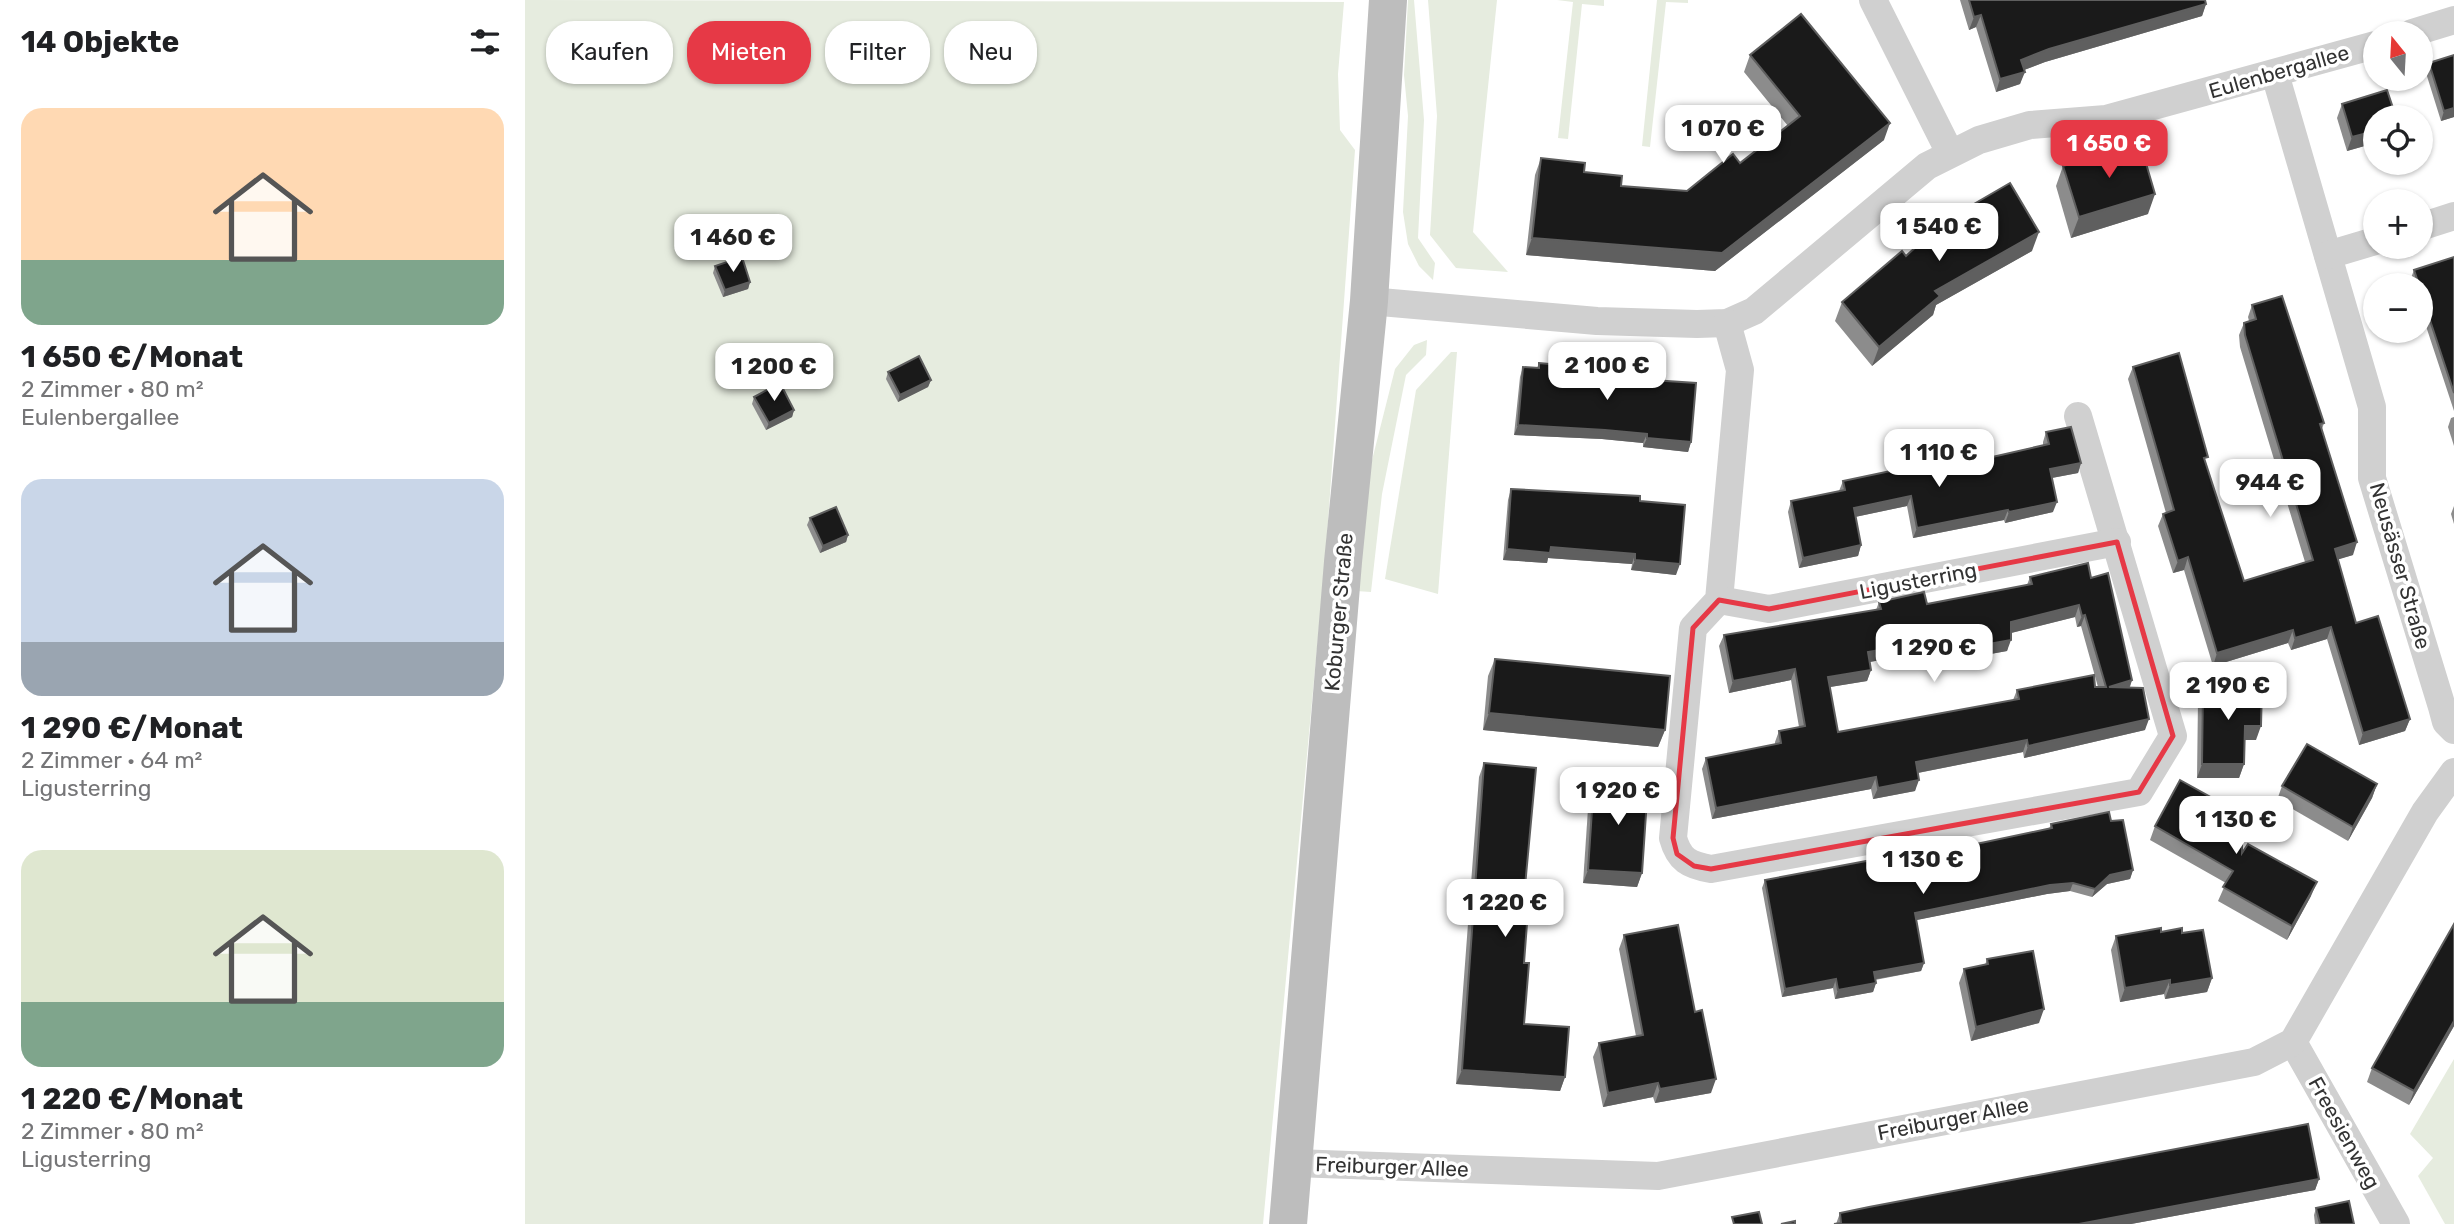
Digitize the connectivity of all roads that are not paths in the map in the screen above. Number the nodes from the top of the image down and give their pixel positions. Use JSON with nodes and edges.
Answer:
{"nodes":[{"id":1,"x":1388,"y":0,"type":"edge"},
{"id":2,"x":1873,"y":0,"type":"edge"},
{"id":3,"x":2454,"y":20,"type":"edge"},
{"id":4,"x":2433,"y":26,"type":"edge"},
{"id":5,"x":2363,"y":48,"type":"edge"},
{"id":6,"x":2275,"y":74,"type":"junction"},
{"id":7,"x":1950,"y":153,"type":"junction"},
{"id":8,"x":2454,"y":216,"type":"edge"},
{"id":9,"x":2433,"y":223,"type":"edge"},
{"id":10,"x":2363,"y":245,"type":"edge"},
{"id":11,"x":2328,"y":255,"type":"junction"},
{"id":12,"x":1369,"y":301,"type":"junction"},
{"id":13,"x":1727,"y":323,"type":"junction"},
{"id":14,"x":2078,"y":416,"type":"dead end"},
{"id":15,"x":2117,"y":542,"type":"junction"},
{"id":16,"x":1719,"y":600,"type":"junction"},
{"id":17,"x":2454,"y":730,"type":"edge"},
{"id":18,"x":2454,"y":772,"type":"edge"},
{"id":19,"x":2293,"y":1042,"type":"junction"},
{"id":20,"x":1294,"y":1163,"type":"junction"},
{"id":21,"x":1288,"y":1224,"type":"edge"},
{"id":22,"x":2396,"y":1224,"type":"edge"}],
"edges":[{"from":1,"to":12,"type":"main road","name":"Koburger Straße"},
{"from":2,"to":7,"type":"street"},
{"from":3,"to":4,"type":"street"},
{"from":5,"to":6,"type":"street","name":"Eulenbergallee"},
{"from":6,"to":7,"type":"street","name":"Eulenbergallee"},
{"from":6,"to":11,"type":"street","name":"Neusässer Straße"},
{"from":7,"to":13,"type":"street","name":"Eulenbergallee"},
{"from":8,"to":9,"type":"street"},
{"from":10,"to":11,"type":"street"},
{"from":11,"to":17,"type":"street","name":"Neusässer Straße"},
{"from":12,"to":13,"type":"street","name":"Eulenbergallee"},
{"from":12,"to":20,"type":"main road","name":"Koburger Straße"},
{"from":13,"to":16,"type":"street"},
{"from":14,"to":15,"type":"street"},
{"from":15,"to":16,"type":"street","name":"Ligusterring"},
{"from":15,"to":16,"type":"street"},
{"from":18,"to":19,"type":"street"},
{"from":19,"to":20,"type":"street","name":"Freiburger Allee"},
{"from":19,"to":22,"type":"street","name":"Freesienweg"},
{"from":20,"to":21,"type":"main road","name":"Koburger Straße"}]}
